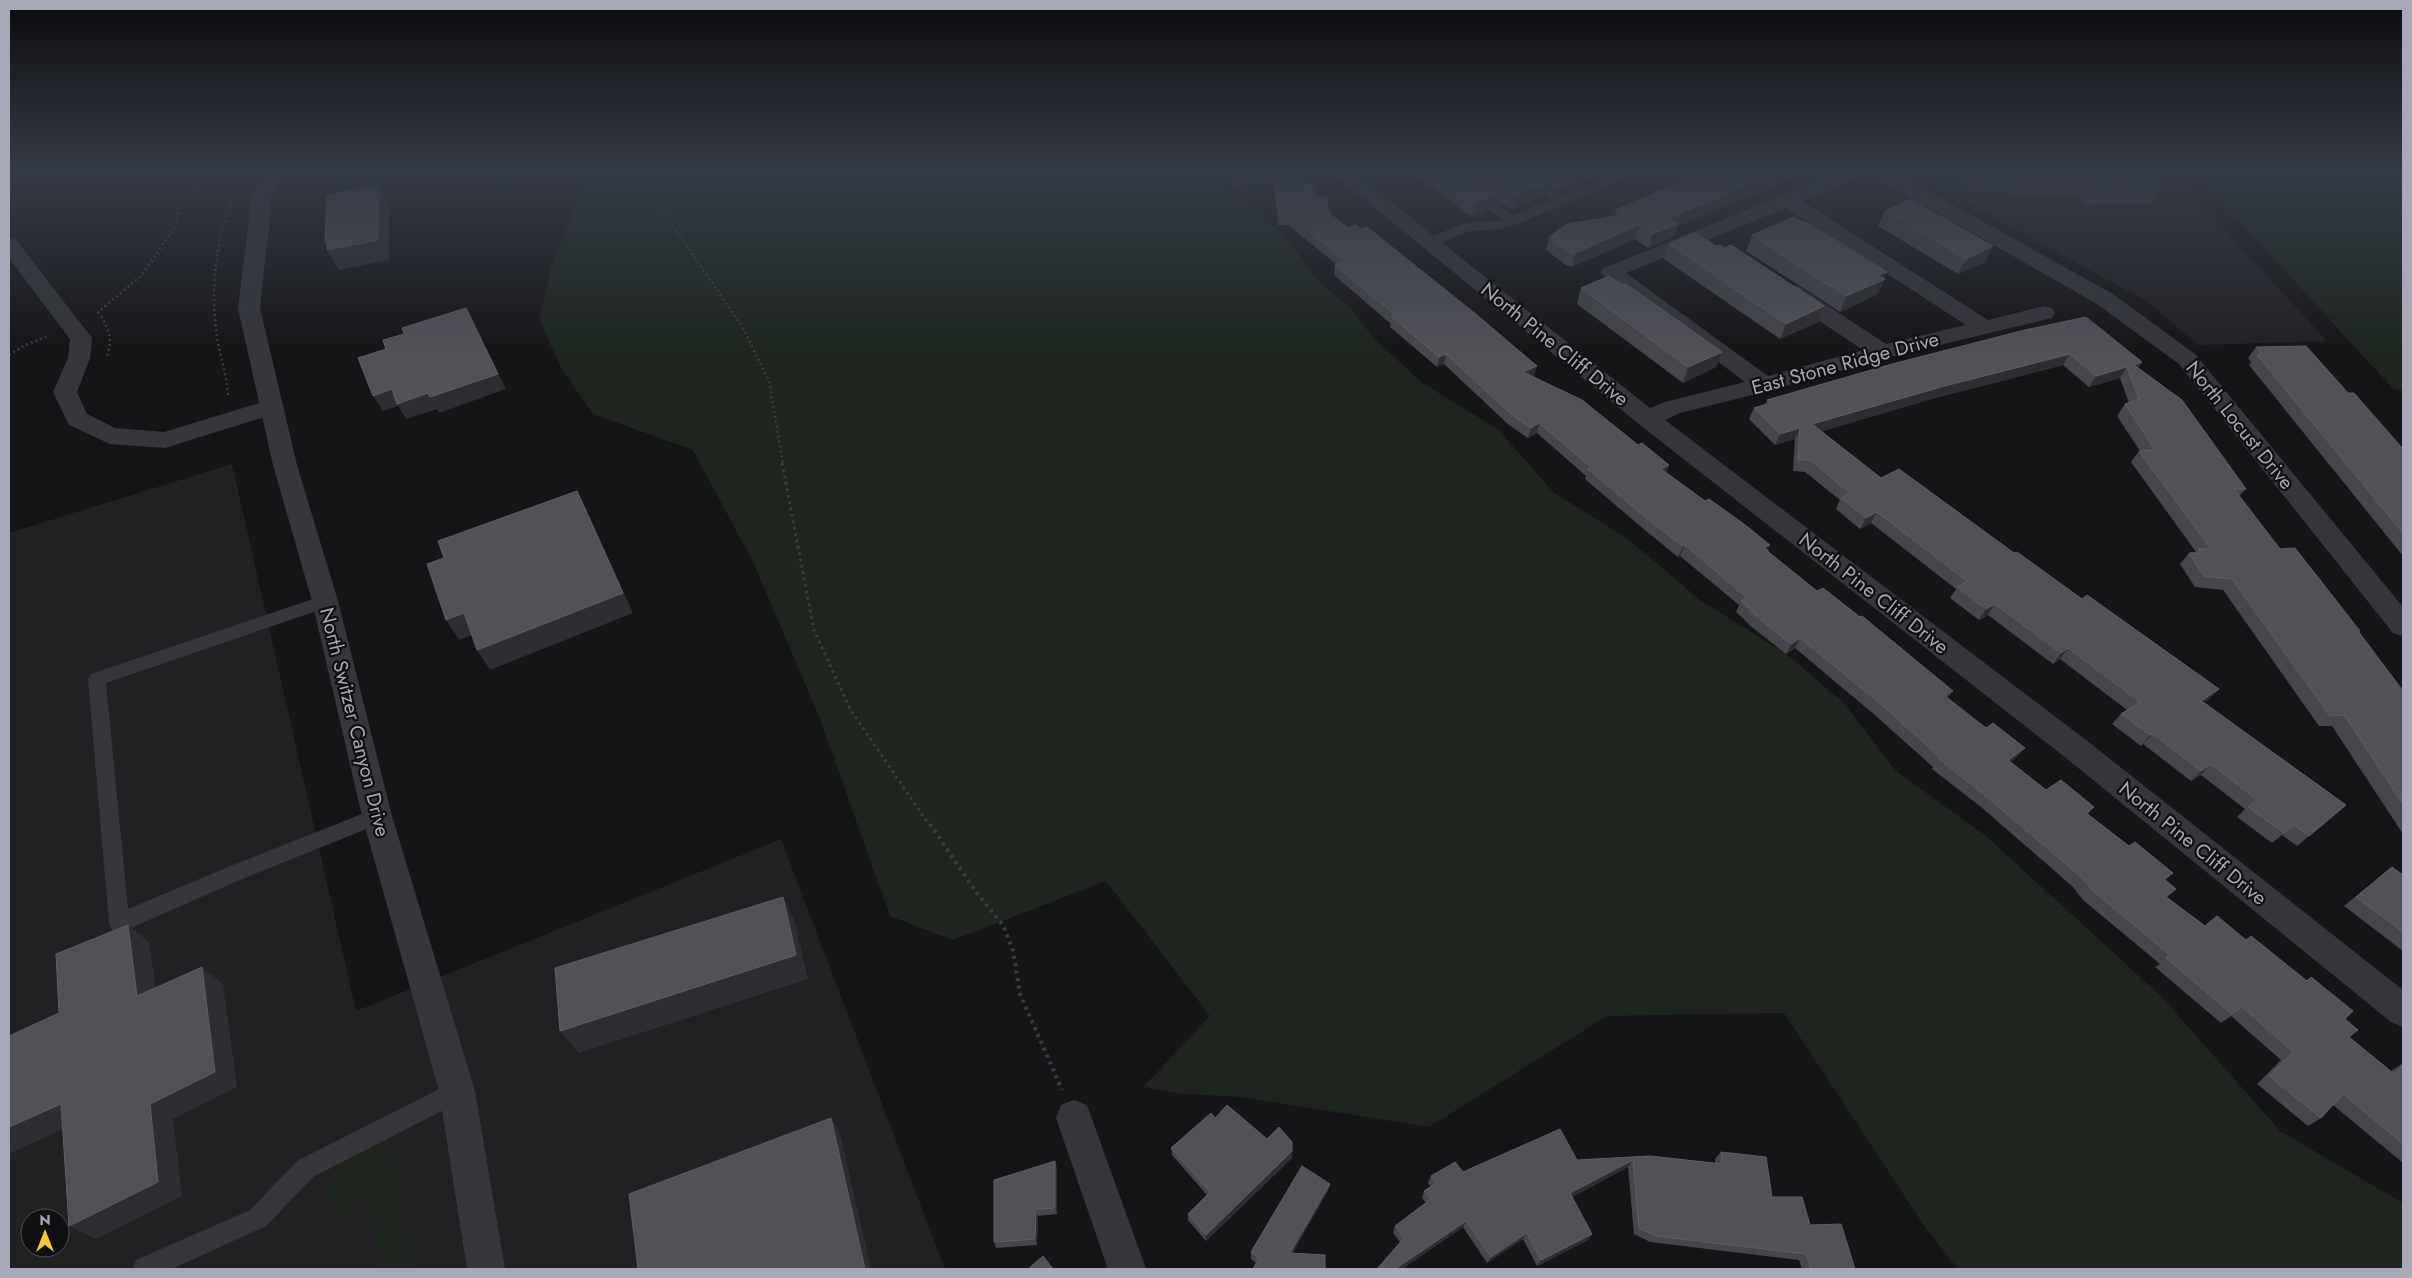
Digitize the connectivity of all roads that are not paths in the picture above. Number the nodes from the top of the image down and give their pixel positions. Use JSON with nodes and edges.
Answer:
{"nodes":[{"id":1,"x":258,"y":235,"type":"edge"},
{"id":2,"x":1420,"y":235,"type":"edge"},
{"id":3,"x":1449,"y":235,"type":"edge"},
{"id":4,"x":1725,"y":235,"type":"edge"},
{"id":5,"x":1840,"y":235,"type":"edge"},
{"id":6,"x":1990,"y":235,"type":"edge"},
{"id":7,"x":1430,"y":243,"type":"junction"},
{"id":8,"x":9,"y":244,"type":"edge"},
{"id":9,"x":1769,"y":278,"type":"edge"},
{"id":10,"x":2044,"y":313,"type":"dead end"},
{"id":11,"x":1984,"y":327,"type":"junction"},
{"id":12,"x":1882,"y":352,"type":"junction"},
{"id":13,"x":1764,"y":385,"type":"junction"},
{"id":14,"x":272,"y":406,"type":"junction"},
{"id":15,"x":1648,"y":419,"type":"junction"},
{"id":16,"x":325,"y":601,"type":"junction"},
{"id":17,"x":2403,"y":626,"type":"edge"},
{"id":18,"x":377,"y":816,"type":"junction"},
{"id":19,"x":2403,"y":1011,"type":"edge"},
{"id":20,"x":457,"y":1091,"type":"junction"},
{"id":21,"x":1074,"y":1118,"type":"road end"},
{"id":22,"x":145,"y":1269,"type":"edge"},
{"id":23,"x":486,"y":1269,"type":"edge"},
{"id":24,"x":1127,"y":1269,"type":"edge"}],
"edges":[{"from":1,"to":14,"type":"street","name":"North Switzer Canyon Drive"},
{"from":2,"to":7,"type":"street","name":"North Pine Cliff Drive"},
{"from":3,"to":7,"type":"lane"},
{"from":4,"to":13,"type":"street"},
{"from":5,"to":11,"type":"street"},
{"from":6,"to":17,"type":"street","name":"North Locust Drive"},
{"from":7,"to":15,"type":"street","name":"North Pine Cliff Drive"},
{"from":8,"to":14,"type":"street"},
{"from":9,"to":12,"type":"street"},
{"from":10,"to":11,"type":"street","name":"East Stone Ridge Drive"},
{"from":11,"to":12,"type":"street","name":"East Stone Ridge Drive"},
{"from":12,"to":13,"type":"street","name":"East Stone Ridge Drive"},
{"from":13,"to":15,"type":"street","name":"East Stone Ridge Drive"},
{"from":14,"to":16,"type":"street","name":"North Switzer Canyon Drive"},
{"from":15,"to":19,"type":"street","name":"North Pine Cliff Drive"},
{"from":16,"to":18,"type":"street","name":"North Switzer Canyon Drive"},
{"from":16,"to":18,"type":"lane"},
{"from":18,"to":20,"type":"street","name":"North Switzer Canyon Drive"},
{"from":20,"to":22,"type":"lane"},
{"from":20,"to":23,"type":"street","name":"North Switzer Canyon Drive"},
{"from":21,"to":24,"type":"street"}]}
